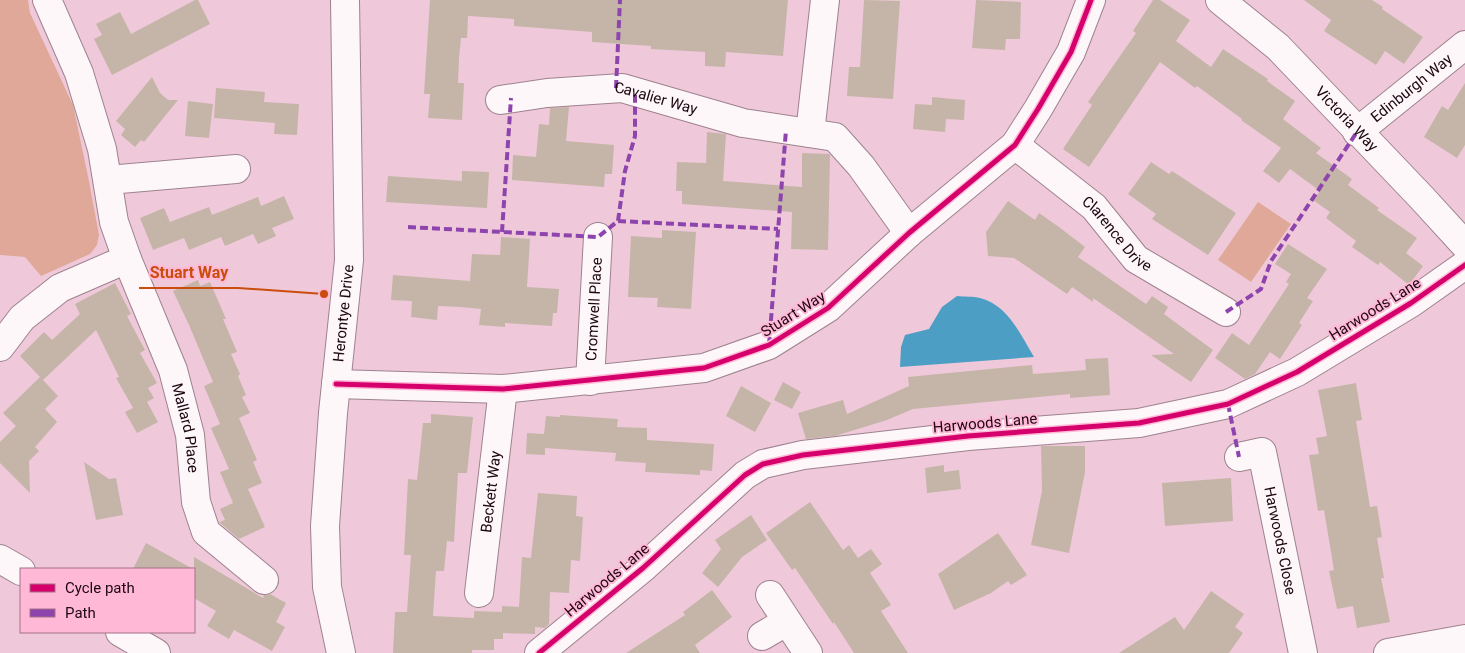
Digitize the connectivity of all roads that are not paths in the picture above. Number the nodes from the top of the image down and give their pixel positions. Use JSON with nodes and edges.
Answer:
{"nodes":[{"id":1,"x":47,"y":0,"type":"edge"},
{"id":2,"x":345,"y":0,"type":"edge"},
{"id":3,"x":825,"y":0,"type":"edge"},
{"id":4,"x":1091,"y":0,"type":"edge"},
{"id":5,"x":1220,"y":0,"type":"edge"},
{"id":6,"x":1465,"y":45,"type":"edge"},
{"id":7,"x":500,"y":100,"type":"dead end"},
{"id":8,"x":1357,"y":132,"type":"junction"},
{"id":9,"x":810,"y":133,"type":"junction"},
{"id":10,"x":1015,"y":145,"type":"junction"},
{"id":11,"x":236,"y":169,"type":"dead end"},
{"id":12,"x":108,"y":180,"type":"junction"},
{"id":13,"x":909,"y":233,"type":"junction"},
{"id":14,"x":598,"y":237,"type":"dead end"},
{"id":15,"x":1465,"y":245,"type":"edge"},
{"id":16,"x":127,"y":259,"type":"junction"},
{"id":17,"x":1465,"y":265,"type":"edge"},
{"id":18,"x":1226,"y":312,"type":"dead end"},
{"id":19,"x":0,"y":346,"type":"edge"},
{"id":20,"x":590,"y":381,"type":"junction"},
{"id":21,"x":336,"y":384,"type":"junction"},
{"id":22,"x":503,"y":389,"type":"junction"},
{"id":23,"x":1239,"y":456,"type":"dead end"},
{"id":24,"x":0,"y":559,"type":"edge"},
{"id":25,"x":20,"y":570,"type":"edge"},
{"id":26,"x":264,"y":580,"type":"dead end"},
{"id":27,"x":480,"y":593,"type":"dead end"},
{"id":28,"x":770,"y":595,"type":"dead end"},
{"id":29,"x":786,"y":622,"type":"junction"},
{"id":30,"x":122,"y":633,"type":"edge"},
{"id":31,"x":762,"y":636,"type":"dead end"},
{"id":32,"x":1465,"y":639,"type":"edge"},
{"id":33,"x":156,"y":653,"type":"edge"},
{"id":34,"x":341,"y":653,"type":"edge"},
{"id":35,"x":538,"y":653,"type":"edge"},
{"id":36,"x":808,"y":653,"type":"edge"},
{"id":37,"x":1303,"y":653,"type":"edge"},
{"id":38,"x":1388,"y":653,"type":"edge"}],
"edges":[{"from":1,"to":12,"type":"street","name":"Mallard Place"},
{"from":2,"to":21,"type":"street","name":"Herontye Drive"},
{"from":3,"to":9,"type":"street"},
{"from":4,"to":10,"type":"street","name":"Stuart Way"},
{"from":5,"to":8,"type":"street","name":"Victoria Way"},
{"from":6,"to":8,"type":"street","name":"Edinburgh Way"},
{"from":7,"to":9,"type":"street","name":"Cavalier Way"},
{"from":8,"to":15,"type":"street","name":"Victoria Way"},
{"from":9,"to":13,"type":"street","name":"Cavalier Way"},
{"from":10,"to":13,"type":"street","name":"Stuart Way"},
{"from":10,"to":18,"type":"street","name":"Clarence Drive"},
{"from":11,"to":12,"type":"street"},
{"from":12,"to":16,"type":"street","name":"Mallard Place"},
{"from":13,"to":20,"type":"street","name":"Stuart Way"},
{"from":14,"to":20,"type":"street","name":"Cromwell Place"},
{"from":16,"to":19,"type":"street"},
{"from":16,"to":26,"type":"street","name":"Mallard Place"},
{"from":17,"to":35,"type":"street","name":"Harwoods Lane"},
{"from":20,"to":22,"type":"street","name":"Stuart Way"},
{"from":21,"to":22,"type":"street","name":"Stuart Way"},
{"from":21,"to":34,"type":"street","name":"Herontye Drive"},
{"from":22,"to":27,"type":"street","name":"Beckett Way"},
{"from":23,"to":37,"type":"street","name":"Harwoods Close"},
{"from":24,"to":25,"type":"street"},
{"from":28,"to":29,"type":"street"},
{"from":29,"to":31,"type":"street"},
{"from":29,"to":36,"type":"street"},
{"from":30,"to":33,"type":"street"},
{"from":32,"to":38,"type":"street"}]}
